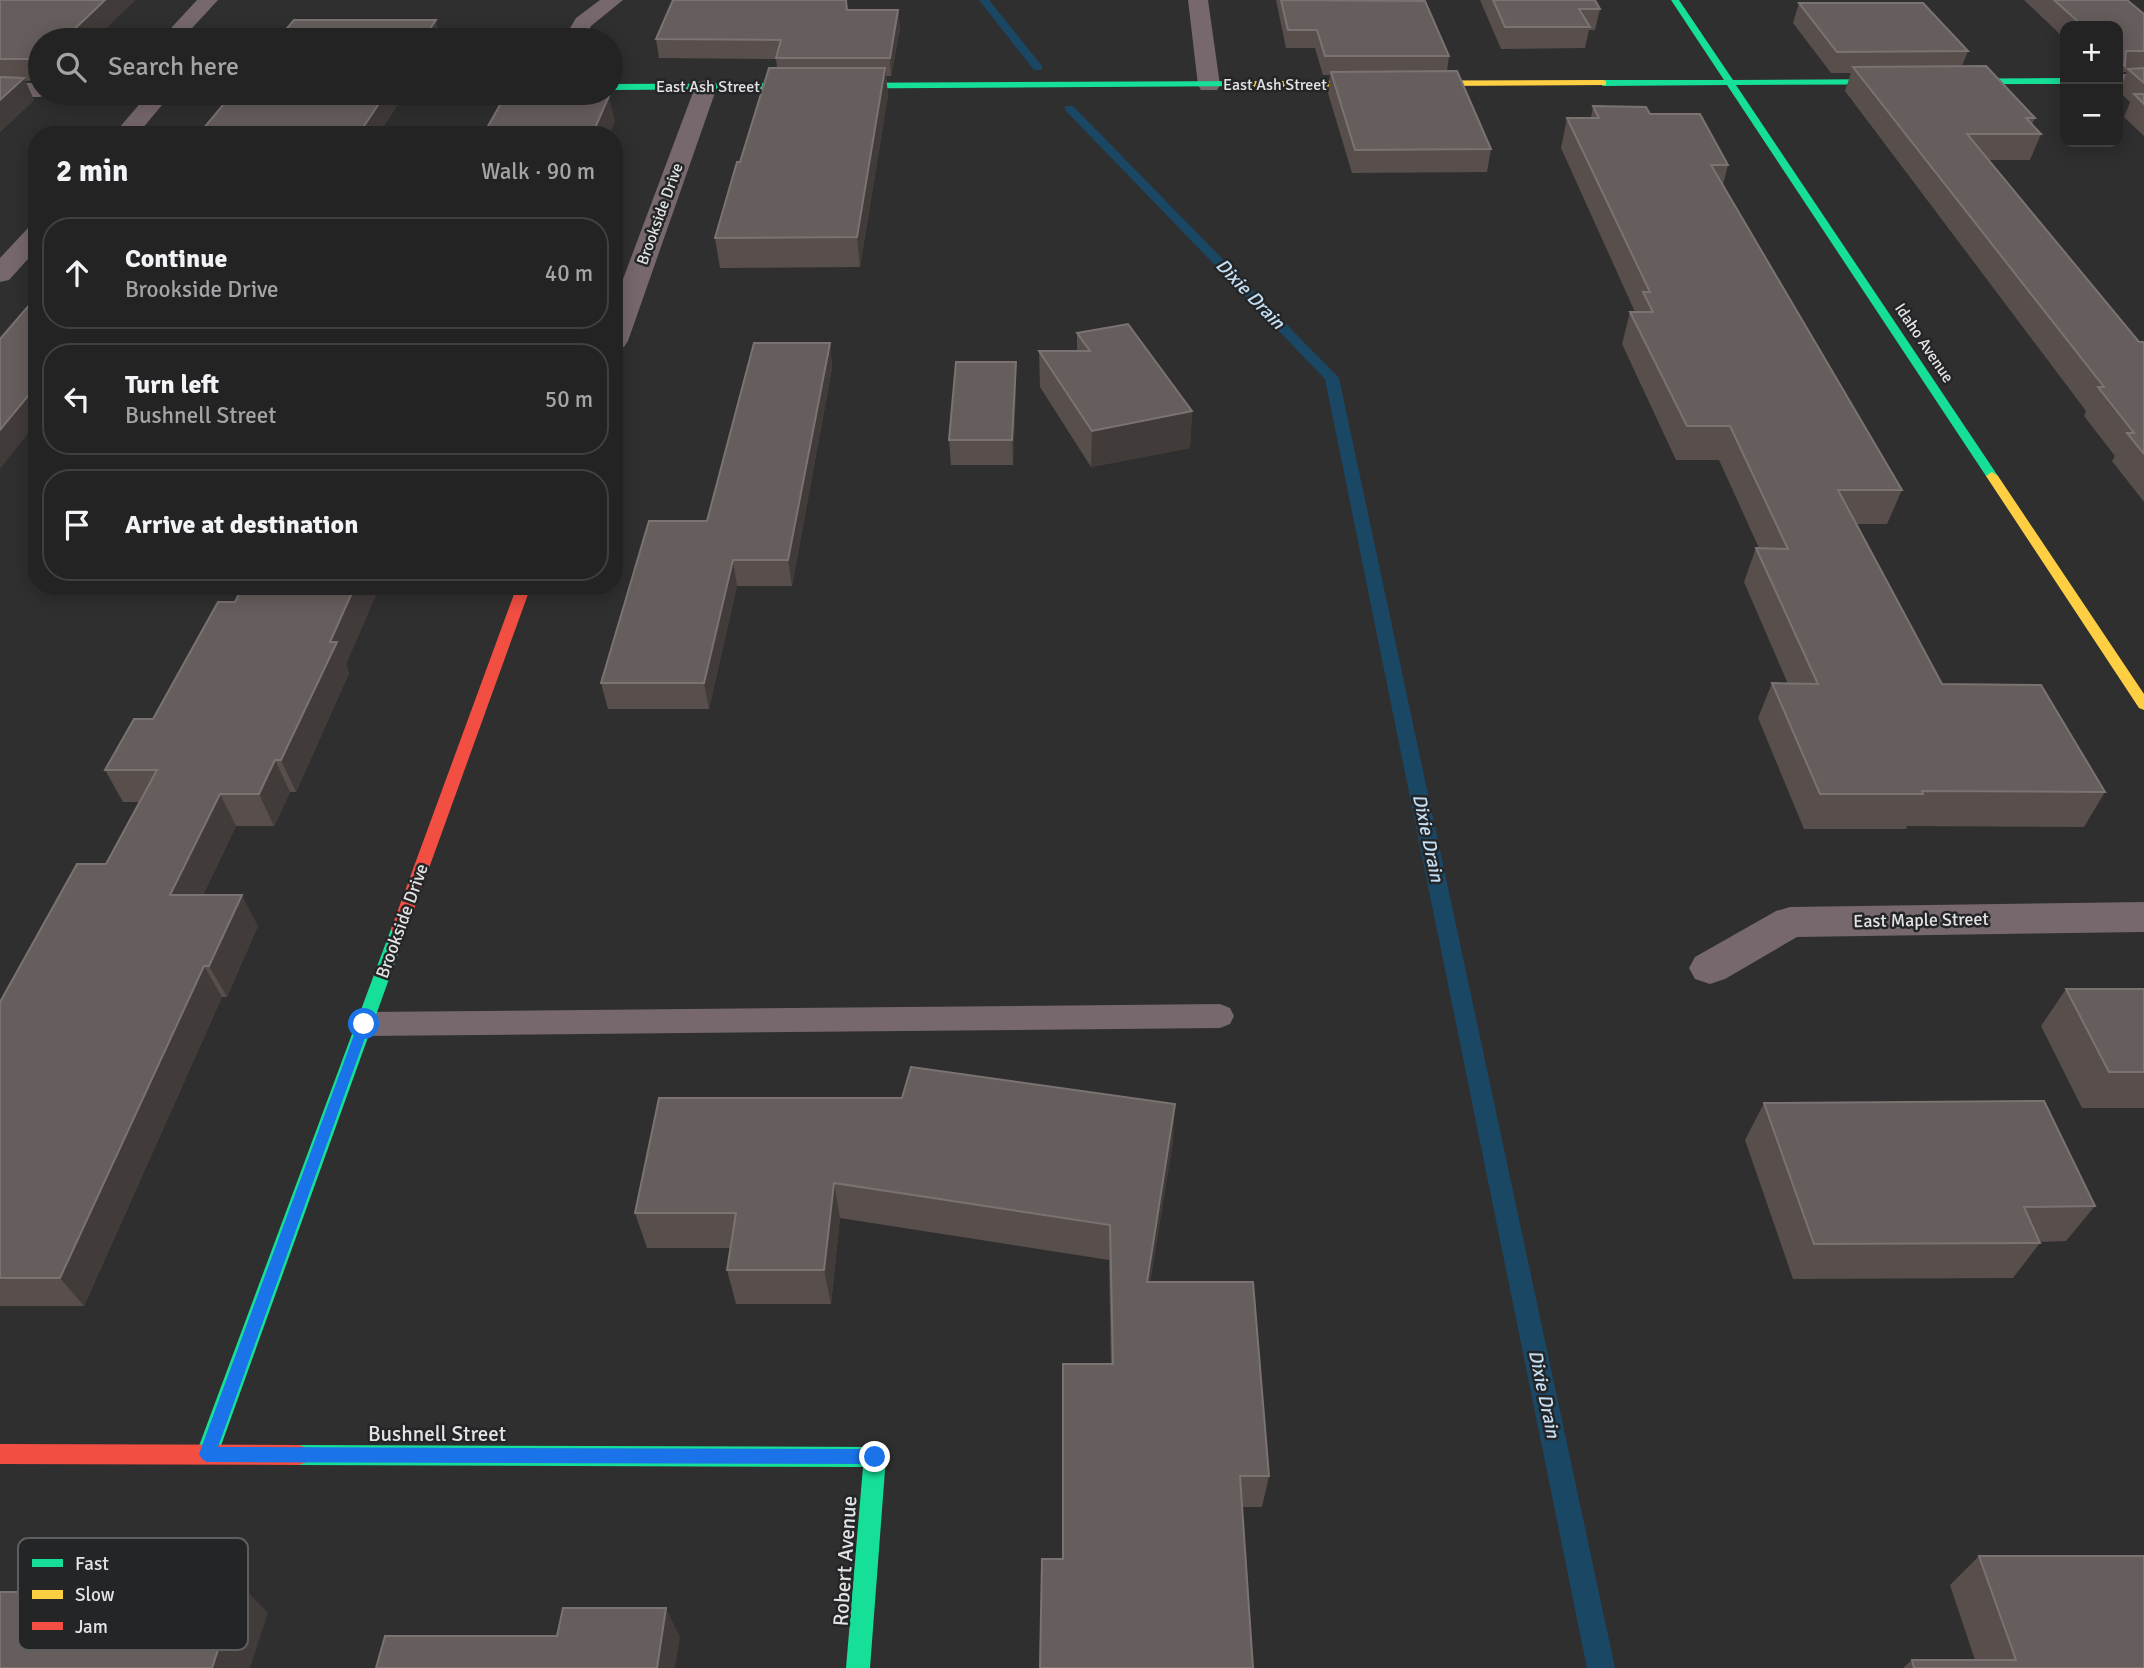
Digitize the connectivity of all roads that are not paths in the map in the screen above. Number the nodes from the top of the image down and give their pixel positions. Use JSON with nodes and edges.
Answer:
{"nodes":[{"id":1,"x":208,"y":0,"type":"edge"},
{"id":2,"x":613,"y":0,"type":"edge"},
{"id":3,"x":1198,"y":0,"type":"edge"},
{"id":4,"x":1675,"y":0,"type":"edge"},
{"id":5,"x":181,"y":28,"type":"edge"},
{"id":6,"x":580,"y":28,"type":"edge"},
{"id":7,"x":2060,"y":81,"type":"edge"},
{"id":8,"x":2123,"y":81,"type":"edge"},
{"id":9,"x":2144,"y":81,"type":"edge"},
{"id":10,"x":1730,"y":83,"type":"junction"},
{"id":11,"x":1209,"y":85,"type":"junction"},
{"id":12,"x":623,"y":87,"type":"edge"},
{"id":13,"x":706,"y":87,"type":"junction"},
{"id":14,"x":0,"y":90,"type":"edge"},
{"id":15,"x":28,"y":90,"type":"edge"},
{"id":16,"x":150,"y":105,"type":"edge"},
{"id":17,"x":132,"y":126,"type":"edge"},
{"id":18,"x":28,"y":243,"type":"edge"},
{"id":19,"x":0,"y":274,"type":"edge"},
{"id":20,"x":623,"y":316,"type":"edge"},
{"id":21,"x":521,"y":595,"type":"edge"},
{"id":22,"x":2144,"y":705,"type":"edge"},
{"id":23,"x":2144,"y":917,"type":"edge"},
{"id":24,"x":1710,"y":968,"type":"dead end"},
{"id":25,"x":1220,"y":1016,"type":"dead end"},
{"id":26,"x":364,"y":1024,"type":"junction"},
{"id":27,"x":0,"y":1454,"type":"edge"},
{"id":28,"x":207,"y":1454,"type":"junction"},
{"id":29,"x":875,"y":1457,"type":"joint"},
{"id":30,"x":858,"y":1668,"type":"edge"}],
"edges":[{"from":1,"to":5,"type":"street"},
{"from":2,"to":6,"type":"street"},
{"from":3,"to":11,"type":"street"},
{"from":4,"to":10,"type":"street","name":"Idaho Avenue"},
{"from":7,"to":10,"type":"street","name":"East Ash Street"},
{"from":8,"to":9,"type":"street"},
{"from":10,"to":11,"type":"street","name":"East Ash Street"},
{"from":10,"to":22,"type":"street","name":"Idaho Avenue"},
{"from":11,"to":13,"type":"street","name":"East Ash Street"},
{"from":12,"to":13,"type":"street","name":"East Ash Street"},
{"from":13,"to":20,"type":"street","name":"Brookside Drive"},
{"from":14,"to":15,"type":"street"},
{"from":16,"to":17,"type":"street"},
{"from":18,"to":19,"type":"street"},
{"from":21,"to":26,"type":"street","name":"Brookside Drive"},
{"from":23,"to":24,"type":"street","name":"East Maple Street"},
{"from":25,"to":26,"type":"lane"},
{"from":26,"to":28,"type":"street","name":"Brookside Drive"},
{"from":27,"to":28,"type":"street","name":"Bushnell Street"},
{"from":28,"to":29,"type":"street","name":"Bushnell Street"},
{"from":29,"to":30,"type":"street","name":"Robert Avenue"}]}
